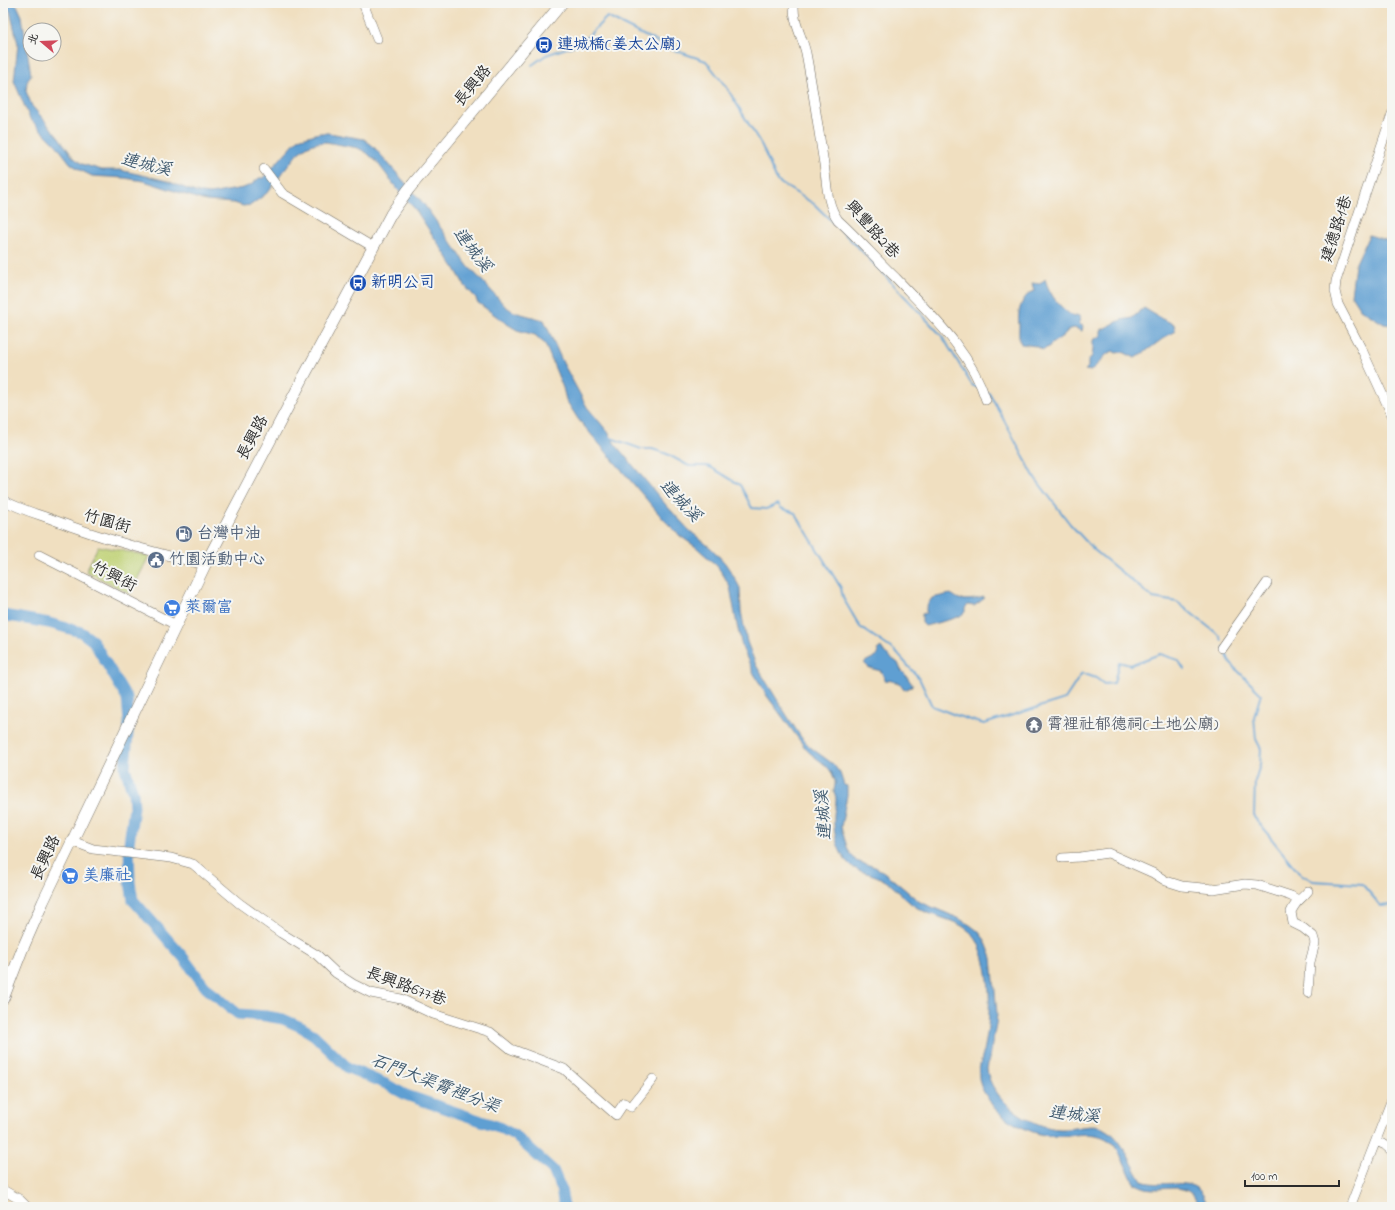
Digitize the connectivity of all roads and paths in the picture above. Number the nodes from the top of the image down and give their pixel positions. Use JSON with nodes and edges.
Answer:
{"nodes":[{"id":1,"x":363,"y":3,"type":"edge"},
{"id":2,"x":562,"y":3,"type":"edge"},
{"id":3,"x":794,"y":3,"type":"edge"},
{"id":4,"x":377,"y":39,"type":"dead end"},
{"id":5,"x":1392,"y":114,"type":"edge"},
{"id":6,"x":264,"y":169,"type":"dead end"},
{"id":7,"x":373,"y":247,"type":"junction"},
{"id":8,"x":986,"y":400,"type":"dead end"},
{"id":9,"x":1392,"y":415,"type":"edge"},
{"id":10,"x":3,"y":500,"type":"edge"},
{"id":11,"x":39,"y":555,"type":"dead end"},
{"id":12,"x":205,"y":565,"type":"junction"},
{"id":13,"x":1267,"y":583,"type":"dead end"},
{"id":14,"x":176,"y":625,"type":"junction"},
{"id":15,"x":1221,"y":648,"type":"dead end"},
{"id":16,"x":72,"y":840,"type":"junction"},
{"id":17,"x":1062,"y":858,"type":"dead end"},
{"id":18,"x":1308,"y":891,"type":"dead end"},
{"id":19,"x":1298,"y":900,"type":"junction"},
{"id":20,"x":1308,"y":993,"type":"dead end"},
{"id":21,"x":3,"y":1000,"type":"edge"},
{"id":22,"x":652,"y":1079,"type":"dead end"},
{"id":23,"x":1392,"y":1099,"type":"edge"},
{"id":24,"x":1376,"y":1141,"type":"junction"},
{"id":25,"x":1392,"y":1152,"type":"edge"},
{"id":26,"x":3,"y":1190,"type":"edge"},
{"id":27,"x":27,"y":1207,"type":"edge"},
{"id":28,"x":1350,"y":1207,"type":"edge"}],
"edges":[{"from":1,"to":4,"type":"street"},
{"from":2,"to":7,"type":"main road","name":"長興路"},
{"from":3,"to":8,"type":"street","name":"興豐路2巷"},
{"from":5,"to":9,"type":"street","name":"建德路1巷"},
{"from":6,"to":7,"type":"street"},
{"from":7,"to":12,"type":"main road","name":"長興路"},
{"from":10,"to":12,"type":"street","name":"竹園街"},
{"from":11,"to":14,"type":"street","name":"竹興街"},
{"from":12,"to":14,"type":"main road","name":"長興路"},
{"from":13,"to":15,"type":"street"},
{"from":14,"to":16,"type":"main road","name":"長興路"},
{"from":16,"to":21,"type":"main road","name":"長興路"},
{"from":16,"to":22,"type":"street","name":"長興路677巷"},
{"from":17,"to":19,"type":"street"},
{"from":18,"to":19,"type":"street"},
{"from":19,"to":20,"type":"street"},
{"from":23,"to":24,"type":"street"},
{"from":24,"to":25,"type":"street"},
{"from":24,"to":28,"type":"street"},
{"from":26,"to":27,"type":"street"}]}
